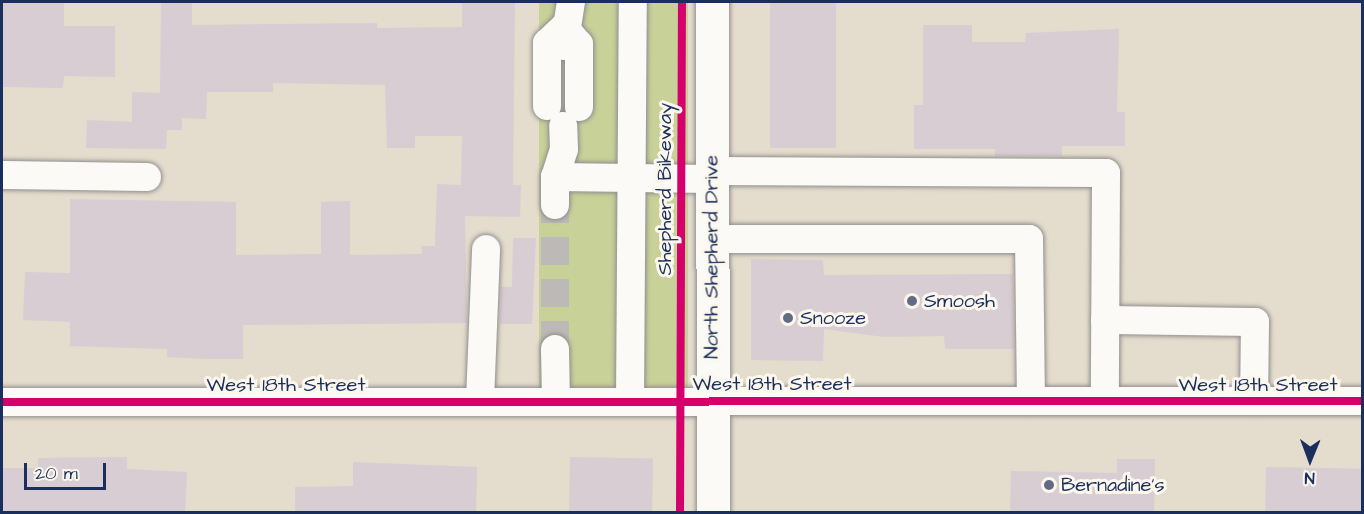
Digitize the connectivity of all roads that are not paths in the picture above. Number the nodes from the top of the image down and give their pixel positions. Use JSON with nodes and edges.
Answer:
{"nodes":[{"id":1,"x":633,"y":2,"type":"edge"},
{"id":2,"x":712,"y":2,"type":"edge"},
{"id":3,"x":567,"y":14,"type":"edge"},
{"id":4,"x":2,"y":175,"type":"edge"},
{"id":5,"x":711,"y":175,"type":"junction"},
{"id":6,"x":147,"y":177,"type":"dead end"},
{"id":7,"x":632,"y":178,"type":"junction"},
{"id":8,"x":712,"y":239,"type":"junction"},
{"id":9,"x":486,"y":249,"type":"dead end"},
{"id":10,"x":1105,"y":320,"type":"junction"},
{"id":11,"x":555,"y":349,"type":"tunnel mouth"},
{"id":12,"x":713,"y":400,"type":"junction"},
{"id":13,"x":1031,"y":400,"type":"junction"},
{"id":14,"x":1105,"y":400,"type":"junction"},
{"id":15,"x":480,"y":401,"type":"junction"},
{"id":16,"x":556,"y":401,"type":"junction"},
{"id":17,"x":630,"y":401,"type":"junction"},
{"id":18,"x":1254,"y":401,"type":"junction"},
{"id":19,"x":1362,"y":401,"type":"edge"},
{"id":20,"x":2,"y":402,"type":"edge"},
{"id":21,"x":713,"y":513,"type":"edge"}],
"edges":[{"from":1,"to":7,"type":"street"},
{"from":2,"to":5,"type":"main road","name":"North Shepherd Drive"},
{"from":3,"to":7,"type":"street"},
{"from":4,"to":6,"type":"street"},
{"from":5,"to":7,"type":"street"},
{"from":5,"to":8,"type":"main road","name":"North Shepherd Drive"},
{"from":5,"to":10,"type":"street"},
{"from":7,"to":17,"type":"street"},
{"from":8,"to":12,"type":"main road","name":"North Shepherd Drive"},
{"from":8,"to":13,"type":"street"},
{"from":9,"to":15,"type":"street"},
{"from":10,"to":14,"type":"street"},
{"from":10,"to":18,"type":"street"},
{"from":11,"to":16,"type":"street"},
{"from":12,"to":13,"type":"street","name":"West 18th Street"},
{"from":12,"to":17,"type":"street","name":"West 18th Street"},
{"from":12,"to":21,"type":"main road","name":"North Shepherd Drive"},
{"from":13,"to":14,"type":"street","name":"West 18th Street"},
{"from":14,"to":18,"type":"street","name":"West 18th Street"},
{"from":15,"to":16,"type":"street","name":"West 18th Street"},
{"from":15,"to":20,"type":"street","name":"West 18th Street"},
{"from":16,"to":17,"type":"street","name":"West 18th Street"},
{"from":18,"to":19,"type":"street","name":"West 18th Street"}]}
